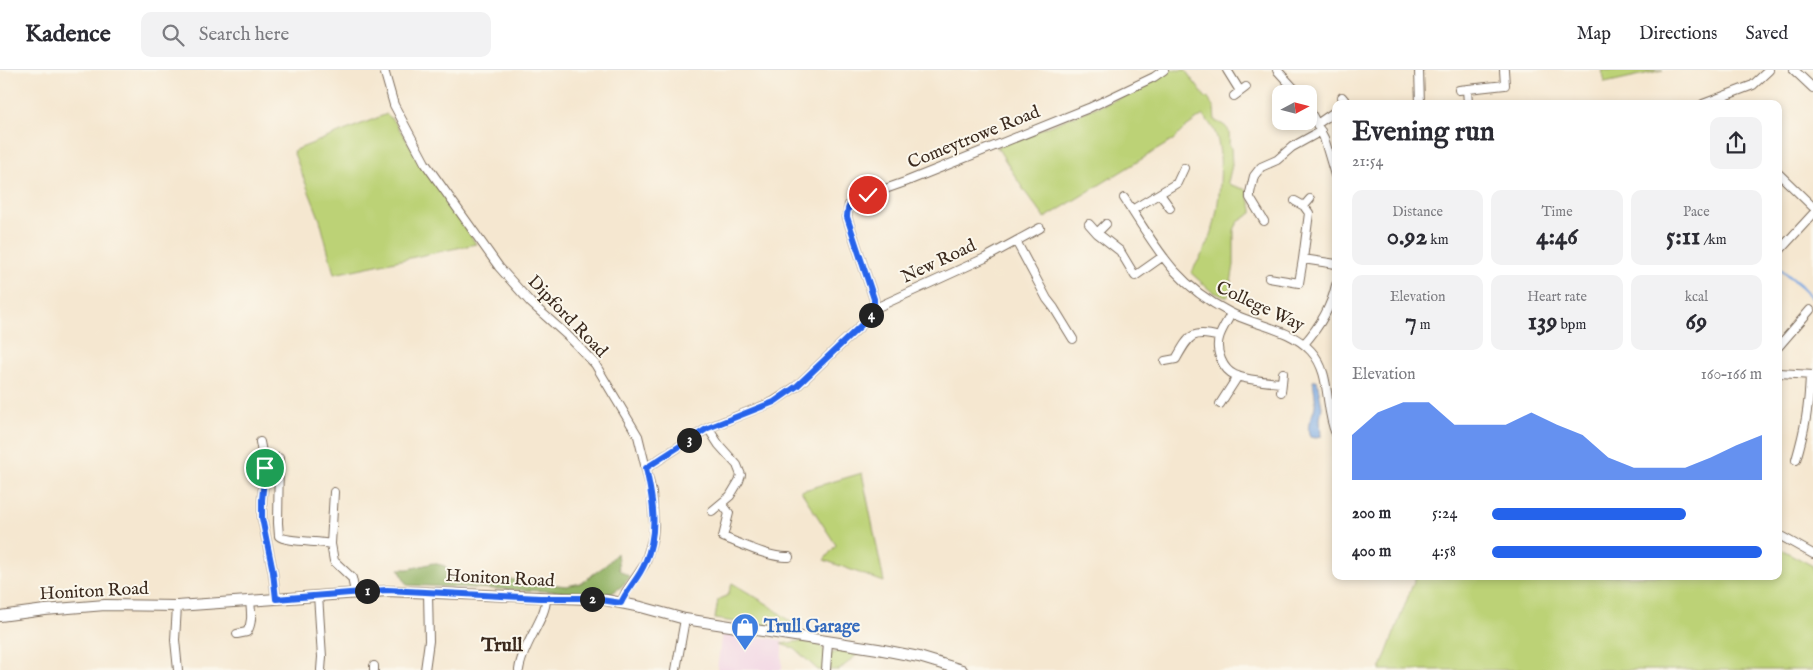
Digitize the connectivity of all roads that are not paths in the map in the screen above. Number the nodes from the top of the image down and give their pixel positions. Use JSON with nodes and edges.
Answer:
{"nodes":[{"id":1,"x":384,"y":70,"type":"edge"},
{"id":2,"x":1164,"y":70,"type":"edge"},
{"id":3,"x":1227,"y":70,"type":"edge"},
{"id":4,"x":1277,"y":70,"type":"edge"},
{"id":5,"x":1419,"y":70,"type":"edge"},
{"id":6,"x":1504,"y":70,"type":"edge"},
{"id":7,"x":1769,"y":70,"type":"edge"},
{"id":8,"x":1794,"y":70,"type":"edge"},
{"id":9,"x":1506,"y":84,"type":"junction"},
{"id":10,"x":1515,"y":84,"type":"dead end"},
{"id":11,"x":1291,"y":85,"type":"edge"},
{"id":12,"x":1813,"y":88,"type":"edge"},
{"id":13,"x":1240,"y":91,"type":"dead end"},
{"id":14,"x":1726,"y":95,"type":"junction"},
{"id":15,"x":1420,"y":100,"type":"edge"},
{"id":16,"x":1467,"y":100,"type":"edge"},
{"id":17,"x":1713,"y":100,"type":"edge"},
{"id":18,"x":1728,"y":100,"type":"edge"},
{"id":19,"x":1332,"y":115,"type":"edge"},
{"id":20,"x":1319,"y":128,"type":"junction"},
{"id":21,"x":1332,"y":161,"type":"edge"},
{"id":22,"x":1184,"y":168,"type":"dead end"},
{"id":23,"x":1782,"y":177,"type":"edge"},
{"id":24,"x":1160,"y":194,"type":"junction"},
{"id":25,"x":1124,"y":198,"type":"dead end"},
{"id":26,"x":1310,"y":199,"type":"dead end"},
{"id":27,"x":1294,"y":201,"type":"dead end"},
{"id":28,"x":1304,"y":206,"type":"junction"},
{"id":29,"x":1813,"y":207,"type":"edge"},
{"id":30,"x":1170,"y":208,"type":"dead end"},
{"id":31,"x":1132,"y":210,"type":"junction"},
{"id":32,"x":1813,"y":214,"type":"edge"},
{"id":33,"x":1264,"y":221,"type":"dead end"},
{"id":34,"x":1089,"y":224,"type":"dead end"},
{"id":35,"x":1106,"y":224,"type":"dead end"},
{"id":36,"x":1040,"y":228,"type":"dead end"},
{"id":37,"x":1097,"y":233,"type":"junction"},
{"id":38,"x":1016,"y":241,"type":"junction"},
{"id":39,"x":1782,"y":251,"type":"edge"},
{"id":40,"x":1162,"y":257,"type":"junction"},
{"id":41,"x":1303,"y":259,"type":"junction"},
{"id":42,"x":1332,"y":263,"type":"edge"},
{"id":43,"x":1135,"y":276,"type":"junction"},
{"id":44,"x":1269,"y":278,"type":"dead end"},
{"id":45,"x":1140,"y":284,"type":"dead end"},
{"id":46,"x":1332,"y":297,"type":"edge"},
{"id":47,"x":874,"y":306,"type":"junction"},
{"id":48,"x":1810,"y":310,"type":"dead end"},
{"id":49,"x":1796,"y":311,"type":"dead end"},
{"id":50,"x":1231,"y":314,"type":"junction"},
{"id":51,"x":1804,"y":318,"type":"junction"},
{"id":52,"x":1219,"y":337,"type":"junction"},
{"id":53,"x":1073,"y":339,"type":"dead end"},
{"id":54,"x":1782,"y":343,"type":"edge"},
{"id":55,"x":1304,"y":344,"type":"junction"},
{"id":56,"x":1176,"y":359,"type":"junction"},
{"id":57,"x":1165,"y":361,"type":"dead end"},
{"id":58,"x":1181,"y":366,"type":"dead end"},
{"id":59,"x":1283,"y":373,"type":"dead end"},
{"id":60,"x":1782,"y":373,"type":"edge"},
{"id":61,"x":1811,"y":375,"type":"edge"},
{"id":62,"x":1238,"y":376,"type":"junction"},
{"id":63,"x":1282,"y":383,"type":"junction"},
{"id":64,"x":1281,"y":392,"type":"dead end"},
{"id":65,"x":1332,"y":401,"type":"edge"},
{"id":66,"x":1220,"y":404,"type":"dead end"},
{"id":67,"x":1332,"y":423,"type":"edge"},
{"id":68,"x":708,"y":428,"type":"junction"},
{"id":69,"x":271,"y":447,"type":"dead end"},
{"id":70,"x":279,"y":458,"type":"dead end"},
{"id":71,"x":1796,"y":460,"type":"dead end"},
{"id":72,"x":646,"y":468,"type":"junction"},
{"id":73,"x":334,"y":492,"type":"dead end"},
{"id":74,"x":722,"y":504,"type":"junction"},
{"id":75,"x":712,"y":512,"type":"dead end"},
{"id":76,"x":1782,"y":537,"type":"edge"},
{"id":77,"x":331,"y":544,"type":"junction"},
{"id":78,"x":1813,"y":554,"type":"edge"},
{"id":79,"x":789,"y":557,"type":"dead end"},
{"id":80,"x":354,"y":592,"type":"junction"},
{"id":81,"x":428,"y":592,"type":"junction"},
{"id":82,"x":318,"y":595,"type":"junction"},
{"id":83,"x":546,"y":598,"type":"junction"},
{"id":84,"x":276,"y":599,"type":"junction"},
{"id":85,"x":250,"y":601,"type":"junction"},
{"id":86,"x":621,"y":603,"type":"junction"},
{"id":87,"x":177,"y":606,"type":"junction"},
{"id":88,"x":0,"y":616,"type":"edge"},
{"id":89,"x":685,"y":619,"type":"junction"},
{"id":90,"x":242,"y":636,"type":"dead end"},
{"id":91,"x":828,"y":642,"type":"junction"},
{"id":92,"x":178,"y":670,"type":"edge"},
{"id":93,"x":320,"y":670,"type":"edge"},
{"id":94,"x":425,"y":670,"type":"edge"},
{"id":95,"x":519,"y":670,"type":"edge"},
{"id":96,"x":676,"y":670,"type":"edge"},
{"id":97,"x":826,"y":670,"type":"edge"},
{"id":98,"x":962,"y":670,"type":"edge"}],
"edges":[{"from":1,"to":72,"type":"street","name":"Dipford Road"},
{"from":2,"to":47,"type":"street","name":"Comeytrowe Road"},
{"from":3,"to":13,"type":"street"},
{"from":4,"to":11,"type":"street"},
{"from":5,"to":15,"type":"street"},
{"from":6,"to":9,"type":"street"},
{"from":7,"to":14,"type":"street"},
{"from":8,"to":12,"type":"street"},
{"from":9,"to":10,"type":"street"},
{"from":9,"to":16,"type":"street"},
{"from":14,"to":17,"type":"street"},
{"from":14,"to":18,"type":"street"},
{"from":19,"to":20,"type":"street"},
{"from":20,"to":21,"type":"street"},
{"from":20,"to":33,"type":"street"},
{"from":22,"to":24,"type":"street"},
{"from":23,"to":29,"type":"street"},
{"from":24,"to":30,"type":"street"},
{"from":24,"to":31,"type":"street"},
{"from":25,"to":31,"type":"street","name":"College Way"},
{"from":26,"to":28,"type":"street"},
{"from":27,"to":28,"type":"street"},
{"from":28,"to":41,"type":"street"},
{"from":31,"to":40,"type":"street","name":"College Way"},
{"from":32,"to":39,"type":"street"},
{"from":34,"to":37,"type":"street"},
{"from":35,"to":37,"type":"street"},
{"from":36,"to":38,"type":"street","name":"New Road"},
{"from":37,"to":43,"type":"street"},
{"from":38,"to":47,"type":"street","name":"New Road"},
{"from":38,"to":53,"type":"street"},
{"from":40,"to":43,"type":"street"},
{"from":40,"to":50,"type":"street","name":"College Way"},
{"from":41,"to":42,"type":"street"},
{"from":41,"to":44,"type":"street"},
{"from":43,"to":45,"type":"street"},
{"from":46,"to":55,"type":"street"},
{"from":47,"to":68,"type":"street"},
{"from":48,"to":51,"type":"street"},
{"from":49,"to":51,"type":"street"},
{"from":50,"to":52,"type":"street"},
{"from":50,"to":55,"type":"street","name":"College Way"},
{"from":51,"to":54,"type":"street"},
{"from":52,"to":56,"type":"street"},
{"from":52,"to":62,"type":"street"},
{"from":55,"to":65,"type":"street","name":"College Way"},
{"from":56,"to":57,"type":"street"},
{"from":56,"to":58,"type":"street"},
{"from":59,"to":63,"type":"street"},
{"from":60,"to":61,"type":"street"},
{"from":61,"to":71,"type":"street"},
{"from":62,"to":63,"type":"street"},
{"from":62,"to":66,"type":"street"},
{"from":63,"to":64,"type":"street"},
{"from":65,"to":67,"type":"street","name":"College Way"},
{"from":68,"to":72,"type":"street"},
{"from":68,"to":74,"type":"street"},
{"from":69,"to":84,"type":"street"},
{"from":70,"to":77,"type":"street"},
{"from":72,"to":86,"type":"street","name":"Dipford Road"},
{"from":73,"to":77,"type":"street"},
{"from":74,"to":75,"type":"street"},
{"from":74,"to":79,"type":"street"},
{"from":76,"to":78,"type":"street"},
{"from":77,"to":80,"type":"street"},
{"from":80,"to":81,"type":"street","name":"Honiton Road"},
{"from":80,"to":82,"type":"street","name":"Honiton Road"},
{"from":81,"to":83,"type":"street","name":"Honiton Road"},
{"from":81,"to":94,"type":"street"},
{"from":82,"to":84,"type":"street","name":"Honiton Road"},
{"from":82,"to":93,"type":"street"},
{"from":83,"to":86,"type":"street","name":"Honiton Road"},
{"from":83,"to":95,"type":"street"},
{"from":84,"to":85,"type":"street","name":"Honiton Road"},
{"from":85,"to":87,"type":"street","name":"Honiton Road"},
{"from":85,"to":90,"type":"street"},
{"from":86,"to":89,"type":"street","name":"Honiton Road"},
{"from":87,"to":88,"type":"street","name":"Honiton Road"},
{"from":87,"to":92,"type":"street"},
{"from":89,"to":91,"type":"street","name":"Honiton Road"},
{"from":89,"to":96,"type":"street"},
{"from":91,"to":97,"type":"street"},
{"from":91,"to":98,"type":"street","name":"Honiton Road"}]}
